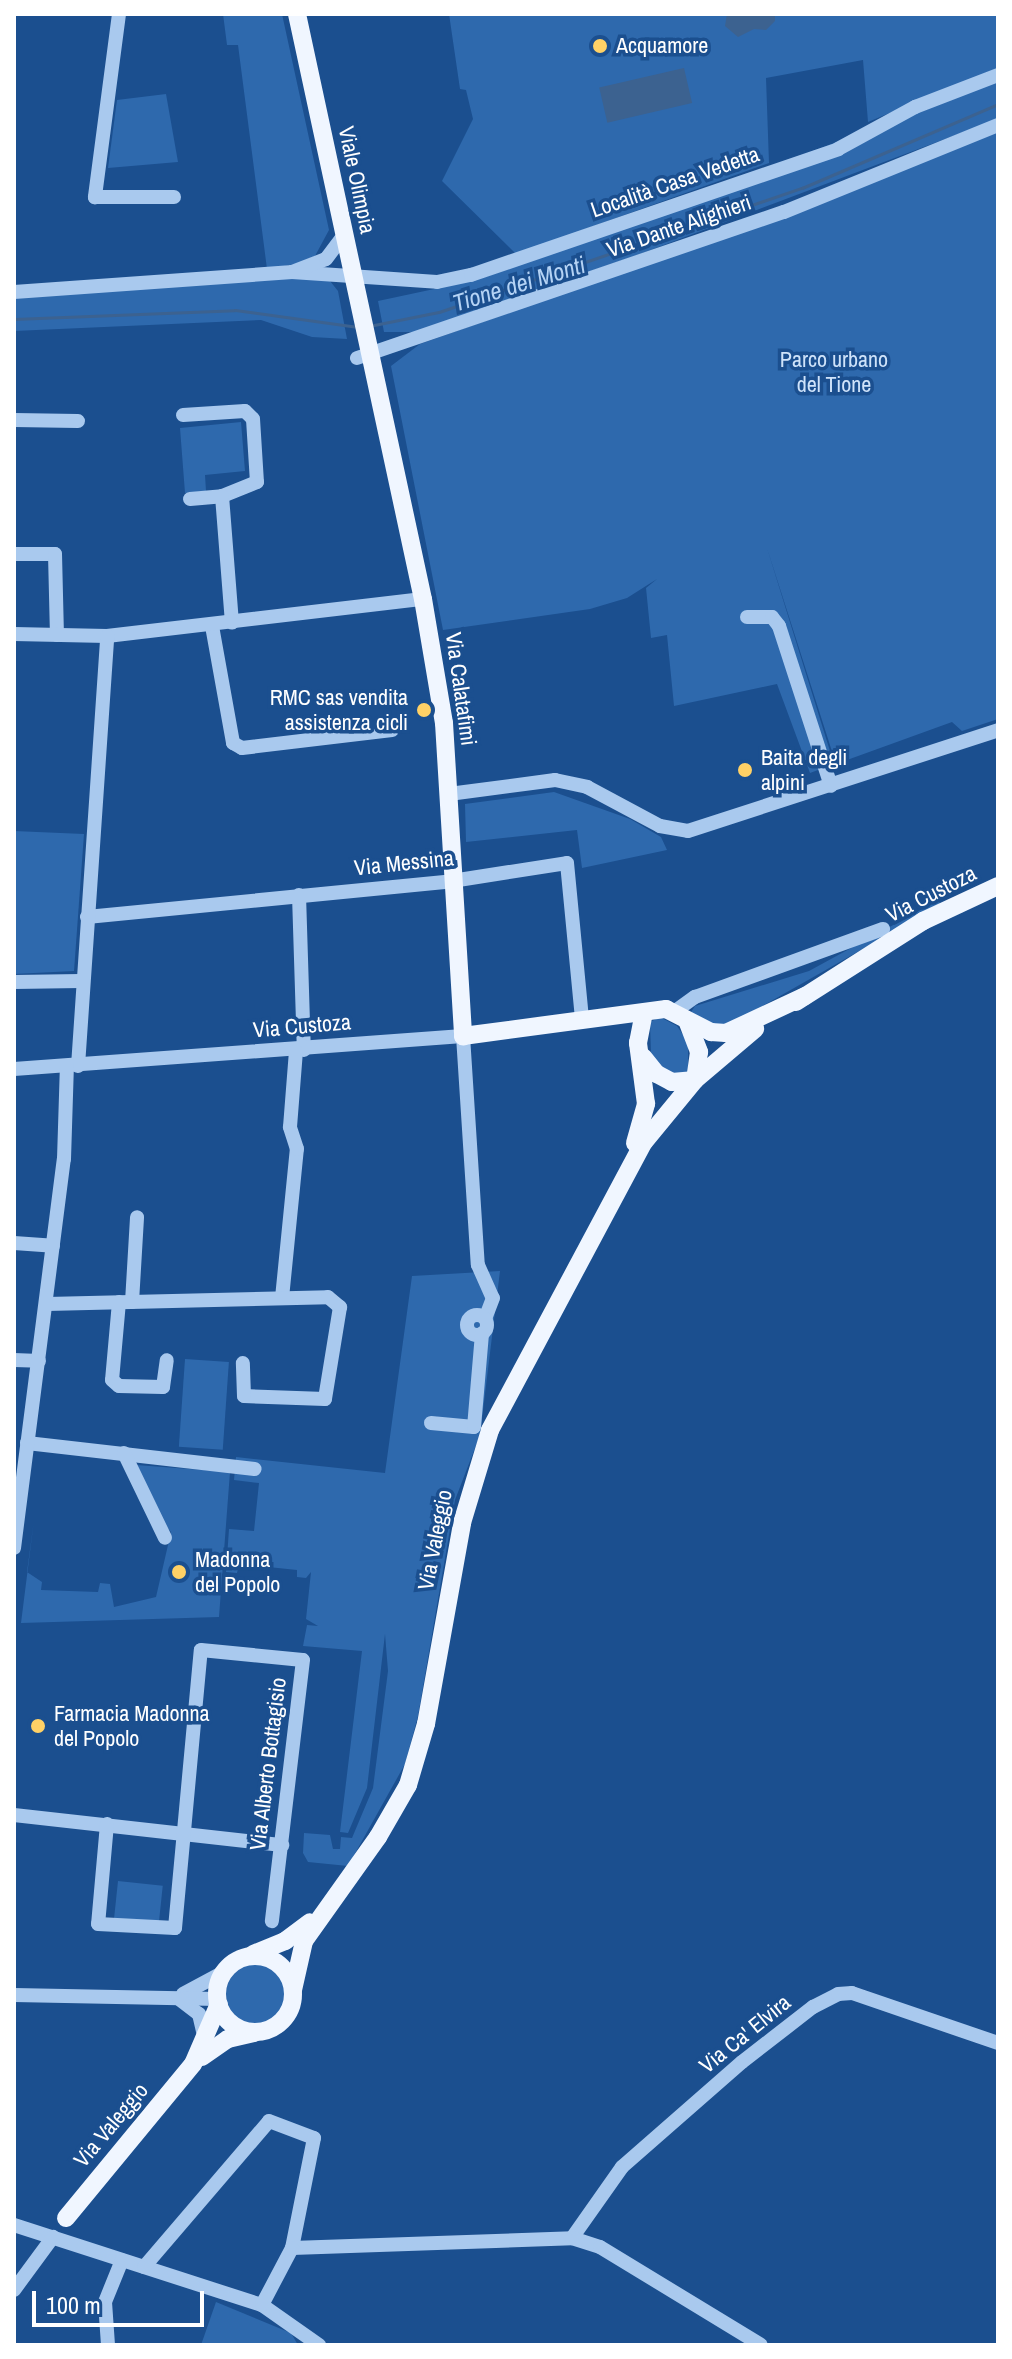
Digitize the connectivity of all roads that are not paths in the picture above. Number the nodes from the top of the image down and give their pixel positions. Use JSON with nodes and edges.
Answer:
{"nodes":[{"id":1,"x":119,"y":14,"type":"edge"},
{"id":2,"x":297,"y":14,"type":"edge"},
{"id":3,"x":998,"y":75,"type":"edge"},
{"id":4,"x":998,"y":125,"type":"edge"},
{"id":5,"x":174,"y":197,"type":"dead end"},
{"id":6,"x":344,"y":235,"type":"junction"},
{"id":7,"x":292,"y":272,"type":"junction"},
{"id":8,"x":353,"y":274,"type":"junction"},
{"id":9,"x":14,"y":292,"type":"edge"},
{"id":10,"x":364,"y":357,"type":"junction"},
{"id":11,"x":183,"y":415,"type":"dead end"},
{"id":12,"x":14,"y":420,"type":"edge"},
{"id":13,"x":78,"y":421,"type":"dead end"},
{"id":14,"x":222,"y":496,"type":"junction"},
{"id":15,"x":190,"y":499,"type":"dead end"},
{"id":16,"x":14,"y":554,"type":"edge"},
{"id":17,"x":423,"y":599,"type":"junction"},
{"id":18,"x":747,"y":617,"type":"dead end"},
{"id":19,"x":232,"y":623,"type":"junction"},
{"id":20,"x":212,"y":626,"type":"junction"},
{"id":21,"x":14,"y":634,"type":"edge"},
{"id":22,"x":57,"y":635,"type":"junction"},
{"id":23,"x":107,"y":636,"type":"junction"},
{"id":24,"x":392,"y":730,"type":"dead end"},
{"id":25,"x":998,"y":730,"type":"edge"},
{"id":26,"x":831,"y":786,"type":"junction"},
{"id":27,"x":449,"y":794,"type":"junction"},
{"id":28,"x":452,"y":881,"type":"junction"},
{"id":29,"x":998,"y":886,"type":"edge"},
{"id":30,"x":299,"y":895,"type":"junction"},
{"id":31,"x":87,"y":917,"type":"junction"},
{"id":32,"x":883,"y":929,"type":"dead end"},
{"id":33,"x":81,"y":981,"type":"junction"},
{"id":34,"x":14,"y":982,"type":"edge"},
{"id":35,"x":805,"y":996,"type":"junction"},
{"id":36,"x":644,"y":1013,"type":"junction"},
{"id":37,"x":681,"y":1017,"type":"junction"},
{"id":38,"x":587,"y":1020,"type":"junction"},
{"id":39,"x":463,"y":1036,"type":"junction"},
{"id":40,"x":640,"y":1049,"type":"junction"},
{"id":41,"x":300,"y":1051,"type":"junction"},
{"id":42,"x":72,"y":1066,"type":"junction"},
{"id":43,"x":14,"y":1069,"type":"edge"},
{"id":44,"x":695,"y":1080,"type":"junction"},
{"id":45,"x":619,"y":1184,"type":"junction"},
{"id":46,"x":137,"y":1217,"type":"dead end"},
{"id":47,"x":14,"y":1243,"type":"edge"},
{"id":48,"x":53,"y":1246,"type":"junction"},
{"id":49,"x":282,"y":1298,"type":"junction"},
{"id":50,"x":126,"y":1302,"type":"junction"},
{"id":51,"x":47,"y":1304,"type":"junction"},
{"id":52,"x":14,"y":1360,"type":"edge"},
{"id":53,"x":167,"y":1360,"type":"dead end"},
{"id":54,"x":39,"y":1361,"type":"junction"},
{"id":55,"x":243,"y":1363,"type":"dead end"},
{"id":56,"x":431,"y":1423,"type":"dead end"},
{"id":57,"x":27,"y":1443,"type":"junction"},
{"id":58,"x":124,"y":1453,"type":"junction"},
{"id":59,"x":255,"y":1469,"type":"dead end"},
{"id":60,"x":165,"y":1538,"type":"dead end"},
{"id":61,"x":14,"y":1548,"type":"edge"},
{"id":62,"x":14,"y":1815,"type":"edge"},
{"id":63,"x":107,"y":1824,"type":"junction"},
{"id":64,"x":185,"y":1834,"type":"junction"},
{"id":65,"x":282,"y":1845,"type":"junction"},
{"id":66,"x":324,"y":1910,"type":"junction"},
{"id":67,"x":272,"y":1921,"type":"dead end"},
{"id":68,"x":240,"y":1959,"type":"junction"},
{"id":69,"x":224,"y":1972,"type":"junction"},
{"id":70,"x":293,"y":1990,"type":"junction"},
{"id":71,"x":14,"y":1995,"type":"edge"},
{"id":72,"x":175,"y":1996,"type":"junction"},
{"id":73,"x":218,"y":2001,"type":"junction"},
{"id":74,"x":257,"y":2032,"type":"junction"},
{"id":75,"x":998,"y":2043,"type":"edge"},
{"id":76,"x":204,"y":2045,"type":"junction"},
{"id":77,"x":193,"y":2064,"type":"junction"},
{"id":78,"x":66,"y":2218,"type":"dead end"},
{"id":79,"x":14,"y":2225,"type":"edge"},
{"id":80,"x":53,"y":2237,"type":"junction"},
{"id":81,"x":572,"y":2238,"type":"junction"},
{"id":82,"x":292,"y":2248,"type":"junction"},
{"id":83,"x":122,"y":2260,"type":"junction"},
{"id":84,"x":144,"y":2267,"type":"junction"},
{"id":85,"x":14,"y":2290,"type":"edge"},
{"id":86,"x":262,"y":2305,"type":"junction"},
{"id":87,"x":314,"y":2344,"type":"edge"},
{"id":88,"x":108,"y":2345,"type":"edge"},
{"id":89,"x":761,"y":2345,"type":"edge"}],
"edges":[{"from":1,"to":5,"type":"street"},
{"from":2,"to":6,"type":"main road","name":"Viale Olimpia"},
{"from":3,"to":8,"type":"street","name":"Località Casa Vedetta"},
{"from":4,"to":10,"type":"street","name":"Via Dante Alighieri"},
{"from":6,"to":7,"type":"street"},
{"from":6,"to":8,"type":"main road","name":"Viale Olimpia"},
{"from":7,"to":8,"type":"street","name":"Località Casa Vedetta"},
{"from":7,"to":9,"type":"street"},
{"from":8,"to":10,"type":"main road","name":"Viale Olimpia"},
{"from":10,"to":17,"type":"main road","name":"Via Calatafimi"},
{"from":11,"to":14,"type":"street"},
{"from":12,"to":13,"type":"street"},
{"from":14,"to":15,"type":"street"},
{"from":14,"to":19,"type":"street"},
{"from":16,"to":22,"type":"street"},
{"from":17,"to":19,"type":"street"},
{"from":17,"to":27,"type":"main road","name":"Via Calatafimi"},
{"from":18,"to":26,"type":"street"},
{"from":19,"to":20,"type":"street"},
{"from":20,"to":23,"type":"street"},
{"from":20,"to":24,"type":"street"},
{"from":21,"to":22,"type":"street"},
{"from":22,"to":23,"type":"street"},
{"from":23,"to":31,"type":"street"},
{"from":25,"to":26,"type":"street"},
{"from":26,"to":27,"type":"street"},
{"from":27,"to":28,"type":"main road","name":"Via Calatafimi"},
{"from":28,"to":30,"type":"street","name":"Via Messina"},
{"from":28,"to":38,"type":"street","name":"Via Messina"},
{"from":28,"to":39,"type":"main road","name":"Via Calatafimi"},
{"from":29,"to":35,"type":"main road","name":"Via Custoza"},
{"from":30,"to":31,"type":"street","name":"Via Messina"},
{"from":30,"to":41,"type":"street"},
{"from":31,"to":33,"type":"street"},
{"from":32,"to":37,"type":"street","name":"Via Custoza"},
{"from":33,"to":34,"type":"street"},
{"from":33,"to":42,"type":"street"},
{"from":35,"to":37,"type":"main road","name":"Via Custoza"},
{"from":35,"to":44,"type":"main road","name":"Via Custoza"},
{"from":36,"to":37,"type":"main road","name":"Via Custoza"},
{"from":36,"to":38,"type":"main road","name":"Via Custoza"},
{"from":36,"to":40,"type":"main road"},
{"from":37,"to":44,"type":"main road"},
{"from":38,"to":39,"type":"main road","name":"Via Custoza"},
{"from":38,"to":40,"type":"main road"},
{"from":39,"to":41,"type":"street","name":"Via Custoza"},
{"from":39,"to":56,"type":"street"},
{"from":40,"to":44,"type":"main road"},
{"from":40,"to":45,"type":"main road"},
{"from":41,"to":42,"type":"street","name":"Via Custoza"},
{"from":41,"to":49,"type":"street"},
{"from":42,"to":43,"type":"street","name":"Via Custoza"},
{"from":42,"to":48,"type":"street"},
{"from":44,"to":45,"type":"main road","name":"Via Custoza"},
{"from":45,"to":66,"type":"main road","name":"Via Valeggio"},
{"from":46,"to":50,"type":"street"},
{"from":47,"to":48,"type":"street"},
{"from":48,"to":51,"type":"street"},
{"from":49,"to":50,"type":"street"},
{"from":49,"to":55,"type":"street"},
{"from":50,"to":51,"type":"street"},
{"from":50,"to":53,"type":"street"},
{"from":51,"to":54,"type":"street"},
{"from":52,"to":54,"type":"street"},
{"from":54,"to":57,"type":"street"},
{"from":57,"to":58,"type":"street"},
{"from":57,"to":61,"type":"street"},
{"from":58,"to":59,"type":"street"},
{"from":58,"to":60,"type":"street"},
{"from":62,"to":63,"type":"street"},
{"from":63,"to":64,"type":"street"},
{"from":63,"to":64,"type":"street"},
{"from":64,"to":65,"type":"street"},
{"from":64,"to":65,"type":"street","name":"Via Alberto Bottagisio"},
{"from":65,"to":67,"type":"street","name":"Via Alberto Bottagisio"},
{"from":66,"to":68,"type":"main road","name":"Via Valeggio"},
{"from":66,"to":70,"type":"main road","name":"Via Valeggio"},
{"from":68,"to":69,"type":"main road"},
{"from":68,"to":70,"type":"main road"},
{"from":69,"to":72,"type":"street"},
{"from":69,"to":73,"type":"main road"},
{"from":70,"to":74,"type":"main road"},
{"from":71,"to":72,"type":"street"},
{"from":72,"to":73,"type":"street"},
{"from":72,"to":76,"type":"street"},
{"from":73,"to":74,"type":"main road"},
{"from":73,"to":76,"type":"main road","name":"Via Valeggio"},
{"from":74,"to":77,"type":"main road","name":"Via Valeggio"},
{"from":75,"to":81,"type":"street","name":"Via Ca' Elvira"},
{"from":76,"to":77,"type":"main road","name":"Via Valeggio"},
{"from":77,"to":78,"type":"main road","name":"Via Valeggio"},
{"from":79,"to":80,"type":"street"},
{"from":80,"to":83,"type":"street"},
{"from":80,"to":85,"type":"street"},
{"from":81,"to":82,"type":"street"},
{"from":81,"to":89,"type":"street"},
{"from":82,"to":84,"type":"street"},
{"from":82,"to":86,"type":"street"},
{"from":83,"to":84,"type":"street"},
{"from":83,"to":88,"type":"street"},
{"from":84,"to":86,"type":"street"},
{"from":86,"to":87,"type":"street"}]}
